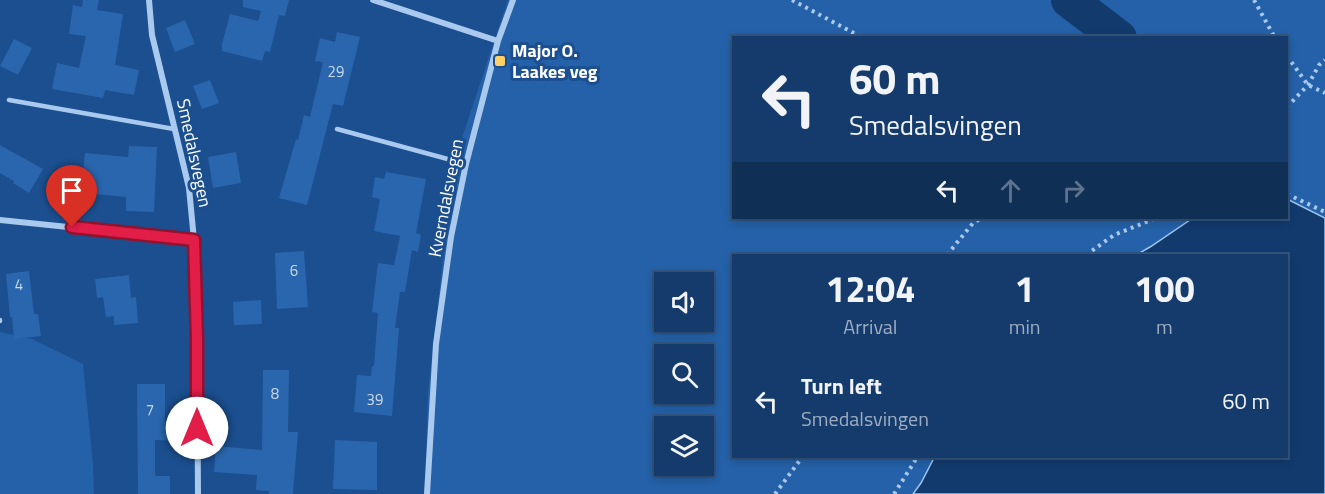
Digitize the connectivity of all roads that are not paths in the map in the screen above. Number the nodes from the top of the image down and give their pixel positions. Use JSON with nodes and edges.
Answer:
{"nodes":[{"id":1,"x":149,"y":0,"type":"edge"},
{"id":2,"x":373,"y":0,"type":"edge"},
{"id":3,"x":513,"y":0,"type":"edge"},
{"id":4,"x":498,"y":41,"type":"junction"},
{"id":5,"x":9,"y":100,"type":"dead end"},
{"id":6,"x":174,"y":129,"type":"junction"},
{"id":7,"x":338,"y":129,"type":"dead end"},
{"id":8,"x":466,"y":164,"type":"junction"},
{"id":9,"x":0,"y":220,"type":"edge"},
{"id":10,"x":194,"y":240,"type":"junction"},
{"id":11,"x":198,"y":494,"type":"edge"},
{"id":12,"x":427,"y":494,"type":"edge"}],
"edges":[{"from":1,"to":6,"type":"street","name":"Smedalsvegen"},
{"from":2,"to":4,"type":"street"},
{"from":3,"to":4,"type":"street"},
{"from":4,"to":8,"type":"street","name":"Kverndalsvegen"},
{"from":5,"to":6,"type":"lane"},
{"from":6,"to":10,"type":"street","name":"Smedalsvegen"},
{"from":7,"to":8,"type":"lane"},
{"from":8,"to":12,"type":"street","name":"Kverndalsvegen"},
{"from":9,"to":10,"type":"street"},
{"from":10,"to":11,"type":"street","name":"Smedalsvegen"}]}
